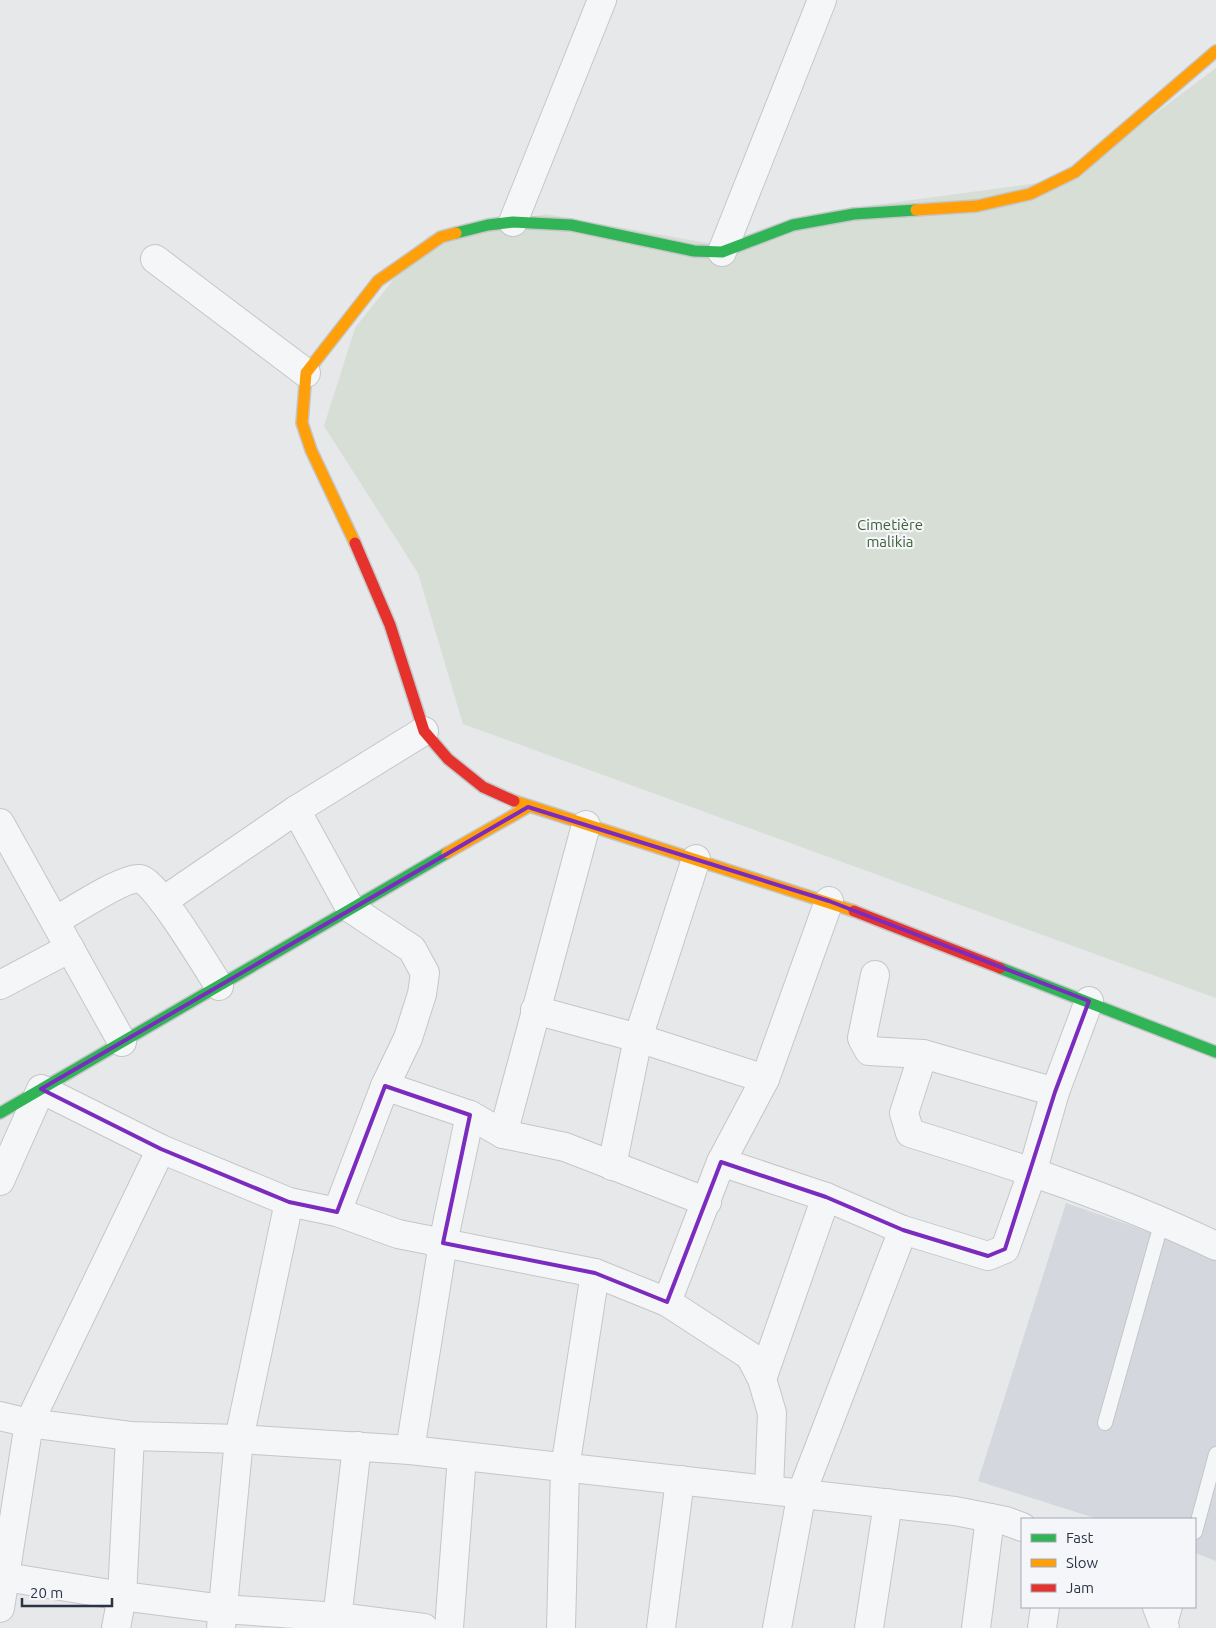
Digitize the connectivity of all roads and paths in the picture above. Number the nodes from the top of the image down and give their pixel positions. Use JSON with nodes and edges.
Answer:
{"nodes":[{"id":1,"x":602,"y":0,"type":"edge"},
{"id":2,"x":822,"y":0,"type":"edge"},
{"id":3,"x":1216,"y":51,"type":"edge"},
{"id":4,"x":513,"y":222,"type":"junction"},
{"id":5,"x":722,"y":252,"type":"junction"},
{"id":6,"x":155,"y":259,"type":"dead end"},
{"id":7,"x":306,"y":373,"type":"junction"},
{"id":8,"x":424,"y":731,"type":"junction"},
{"id":9,"x":528,"y":807,"type":"junction"},
{"id":10,"x":296,"y":810,"type":"junction"},
{"id":11,"x":0,"y":823,"type":"edge"},
{"id":12,"x":586,"y":825,"type":"junction"},
{"id":13,"x":696,"y":859,"type":"junction"},
{"id":14,"x":163,"y":901,"type":"junction"},
{"id":15,"x":830,"y":901,"type":"junction"},
{"id":16,"x":350,"y":908,"type":"junction"},
{"id":17,"x":55,"y":921,"type":"junction"},
{"id":18,"x":70,"y":948,"type":"junction"},
{"id":19,"x":875,"y":975,"type":"dead end"},
{"id":20,"x":0,"y":985,"type":"edge"},
{"id":21,"x":219,"y":986,"type":"junction"},
{"id":22,"x":1089,"y":1001,"type":"junction"},
{"id":23,"x":534,"y":1010,"type":"junction"},
{"id":24,"x":638,"y":1038,"type":"junction"},
{"id":25,"x":122,"y":1042,"type":"junction"},
{"id":26,"x":1216,"y":1052,"type":"edge"},
{"id":27,"x":923,"y":1054,"type":"junction"},
{"id":28,"x":764,"y":1078,"type":"junction"},
{"id":29,"x":385,"y":1086,"type":"junction"},
{"id":30,"x":41,"y":1089,"type":"junction"},
{"id":31,"x":1055,"y":1092,"type":"junction"},
{"id":32,"x":0,"y":1113,"type":"edge"},
{"id":33,"x":470,"y":1115,"type":"junction"},
{"id":34,"x":503,"y":1134,"type":"junction"},
{"id":35,"x":161,"y":1149,"type":"junction"},
{"id":36,"x":721,"y":1162,"type":"junction"},
{"id":37,"x":612,"y":1166,"type":"junction"},
{"id":38,"x":1032,"y":1173,"type":"junction"},
{"id":39,"x":0,"y":1181,"type":"edge"},
{"id":40,"x":826,"y":1197,"type":"junction"},
{"id":41,"x":289,"y":1202,"type":"junction"},
{"id":42,"x":707,"y":1202,"type":"junction"},
{"id":43,"x":337,"y":1212,"type":"junction"},
{"id":44,"x":1162,"y":1220,"type":"junction"},
{"id":45,"x":903,"y":1230,"type":"junction"},
{"id":46,"x":443,"y":1243,"type":"junction"},
{"id":47,"x":1216,"y":1246,"type":"edge"},
{"id":48,"x":595,"y":1273,"type":"junction"},
{"id":49,"x":667,"y":1302,"type":"junction"},
{"id":50,"x":762,"y":1379,"type":"junction"},
{"id":51,"x":0,"y":1416,"type":"edge"},
{"id":52,"x":29,"y":1423,"type":"junction"},
{"id":53,"x":1105,"y":1423,"type":"dead end"},
{"id":54,"x":130,"y":1436,"type":"junction"},
{"id":55,"x":239,"y":1439,"type":"junction"},
{"id":56,"x":357,"y":1446,"type":"junction"},
{"id":57,"x":410,"y":1450,"type":"junction"},
{"id":58,"x":1216,"y":1454,"type":"edge"},
{"id":59,"x":462,"y":1456,"type":"junction"},
{"id":60,"x":565,"y":1468,"type":"junction"},
{"id":61,"x":680,"y":1480,"type":"junction"},
{"id":62,"x":769,"y":1489,"type":"junction"},
{"id":63,"x":802,"y":1492,"type":"junction"},
{"id":64,"x":888,"y":1503,"type":"junction"},
{"id":65,"x":990,"y":1518,"type":"junction"},
{"id":66,"x":1021,"y":1527,"type":"edge"},
{"id":67,"x":1196,"y":1528,"type":"edge"},
{"id":68,"x":2,"y":1577,"type":"edge"},
{"id":69,"x":122,"y":1596,"type":"junction"},
{"id":70,"x":0,"y":1608,"type":"edge"},
{"id":71,"x":1045,"y":1608,"type":"edge"},
{"id":72,"x":1157,"y":1608,"type":"edge"},
{"id":73,"x":1175,"y":1608,"type":"edge"},
{"id":74,"x":222,"y":1618,"type":"edge"},
{"id":75,"x":337,"y":1622,"type":"edge"},
{"id":76,"x":116,"y":1628,"type":"edge"},
{"id":77,"x":424,"y":1628,"type":"edge"},
{"id":78,"x":448,"y":1628,"type":"edge"},
{"id":79,"x":561,"y":1628,"type":"edge"},
{"id":80,"x":661,"y":1628,"type":"edge"},
{"id":81,"x":777,"y":1628,"type":"edge"},
{"id":82,"x":869,"y":1628,"type":"edge"},
{"id":83,"x":976,"y":1628,"type":"edge"},
{"id":84,"x":1042,"y":1628,"type":"edge"},
{"id":85,"x":1167,"y":1628,"type":"edge"}],
"edges":[{"from":1,"to":4,"type":"street"},
{"from":2,"to":5,"type":"street"},
{"from":3,"to":5,"type":"street"},
{"from":4,"to":5,"type":"street"},
{"from":4,"to":7,"type":"street"},
{"from":6,"to":7,"type":"street"},
{"from":7,"to":8,"type":"street"},
{"from":8,"to":9,"type":"street"},
{"from":8,"to":10,"type":"street"},
{"from":9,"to":12,"type":"street"},
{"from":9,"to":16,"type":"street"},
{"from":10,"to":14,"type":"street"},
{"from":10,"to":16,"type":"street"},
{"from":11,"to":17,"type":"street"},
{"from":12,"to":13,"type":"street"},
{"from":12,"to":23,"type":"street"},
{"from":13,"to":15,"type":"street"},
{"from":13,"to":24,"type":"street"},
{"from":14,"to":17,"type":"street"},
{"from":14,"to":21,"type":"street"},
{"from":15,"to":22,"type":"street"},
{"from":15,"to":28,"type":"street"},
{"from":16,"to":21,"type":"street"},
{"from":16,"to":29,"type":"street"},
{"from":17,"to":18,"type":"street"},
{"from":18,"to":20,"type":"street"},
{"from":18,"to":25,"type":"street"},
{"from":19,"to":27,"type":"street"},
{"from":21,"to":25,"type":"street"},
{"from":22,"to":26,"type":"street"},
{"from":22,"to":31,"type":"street"},
{"from":23,"to":24,"type":"street"},
{"from":23,"to":34,"type":"street"},
{"from":24,"to":28,"type":"street"},
{"from":24,"to":37,"type":"street"},
{"from":25,"to":30,"type":"street"},
{"from":27,"to":31,"type":"street"},
{"from":27,"to":38,"type":"street"},
{"from":28,"to":36,"type":"street"},
{"from":29,"to":33,"type":"street"},
{"from":29,"to":43,"type":"street"},
{"from":30,"to":32,"type":"street"},
{"from":30,"to":35,"type":"street"},
{"from":30,"to":39,"type":"street"},
{"from":31,"to":38,"type":"street"},
{"from":33,"to":34,"type":"street"},
{"from":33,"to":46,"type":"street"},
{"from":34,"to":37,"type":"street"},
{"from":35,"to":41,"type":"street"},
{"from":35,"to":52,"type":"street"},
{"from":36,"to":40,"type":"street"},
{"from":36,"to":42,"type":"street"},
{"from":37,"to":42,"type":"street"},
{"from":38,"to":44,"type":"street"},
{"from":38,"to":45,"type":"street"},
{"from":40,"to":45,"type":"street"},
{"from":40,"to":50,"type":"street"},
{"from":41,"to":43,"type":"street"},
{"from":41,"to":55,"type":"street"},
{"from":42,"to":49,"type":"street"},
{"from":43,"to":46,"type":"street"},
{"from":44,"to":47,"type":"street"},
{"from":44,"to":53,"type":"lane"},
{"from":45,"to":63,"type":"street"},
{"from":46,"to":48,"type":"street"},
{"from":46,"to":57,"type":"street"},
{"from":48,"to":49,"type":"street"},
{"from":48,"to":60,"type":"street"},
{"from":49,"to":50,"type":"street"},
{"from":50,"to":62,"type":"street"},
{"from":51,"to":52,"type":"street"},
{"from":52,"to":54,"type":"street"},
{"from":52,"to":68,"type":"street"},
{"from":54,"to":55,"type":"street"},
{"from":54,"to":69,"type":"street"},
{"from":55,"to":56,"type":"street"},
{"from":55,"to":74,"type":"street"},
{"from":56,"to":57,"type":"street"},
{"from":56,"to":75,"type":"street"},
{"from":57,"to":59,"type":"street"},
{"from":58,"to":67,"type":"lane"},
{"from":59,"to":60,"type":"street"},
{"from":59,"to":78,"type":"street"},
{"from":60,"to":61,"type":"street"},
{"from":60,"to":79,"type":"street"},
{"from":61,"to":62,"type":"street"},
{"from":61,"to":80,"type":"street"},
{"from":62,"to":63,"type":"street"},
{"from":63,"to":64,"type":"street"},
{"from":63,"to":81,"type":"street"},
{"from":64,"to":65,"type":"street"},
{"from":64,"to":82,"type":"street"},
{"from":65,"to":66,"type":"street"},
{"from":65,"to":83,"type":"street"},
{"from":68,"to":69,"type":"street"},
{"from":68,"to":70,"type":"street"},
{"from":69,"to":74,"type":"street"},
{"from":69,"to":76,"type":"street"},
{"from":71,"to":84,"type":"street"},
{"from":72,"to":85,"type":"street"},
{"from":73,"to":85,"type":"lane"},
{"from":74,"to":75,"type":"street"},
{"from":75,"to":77,"type":"street"}]}
